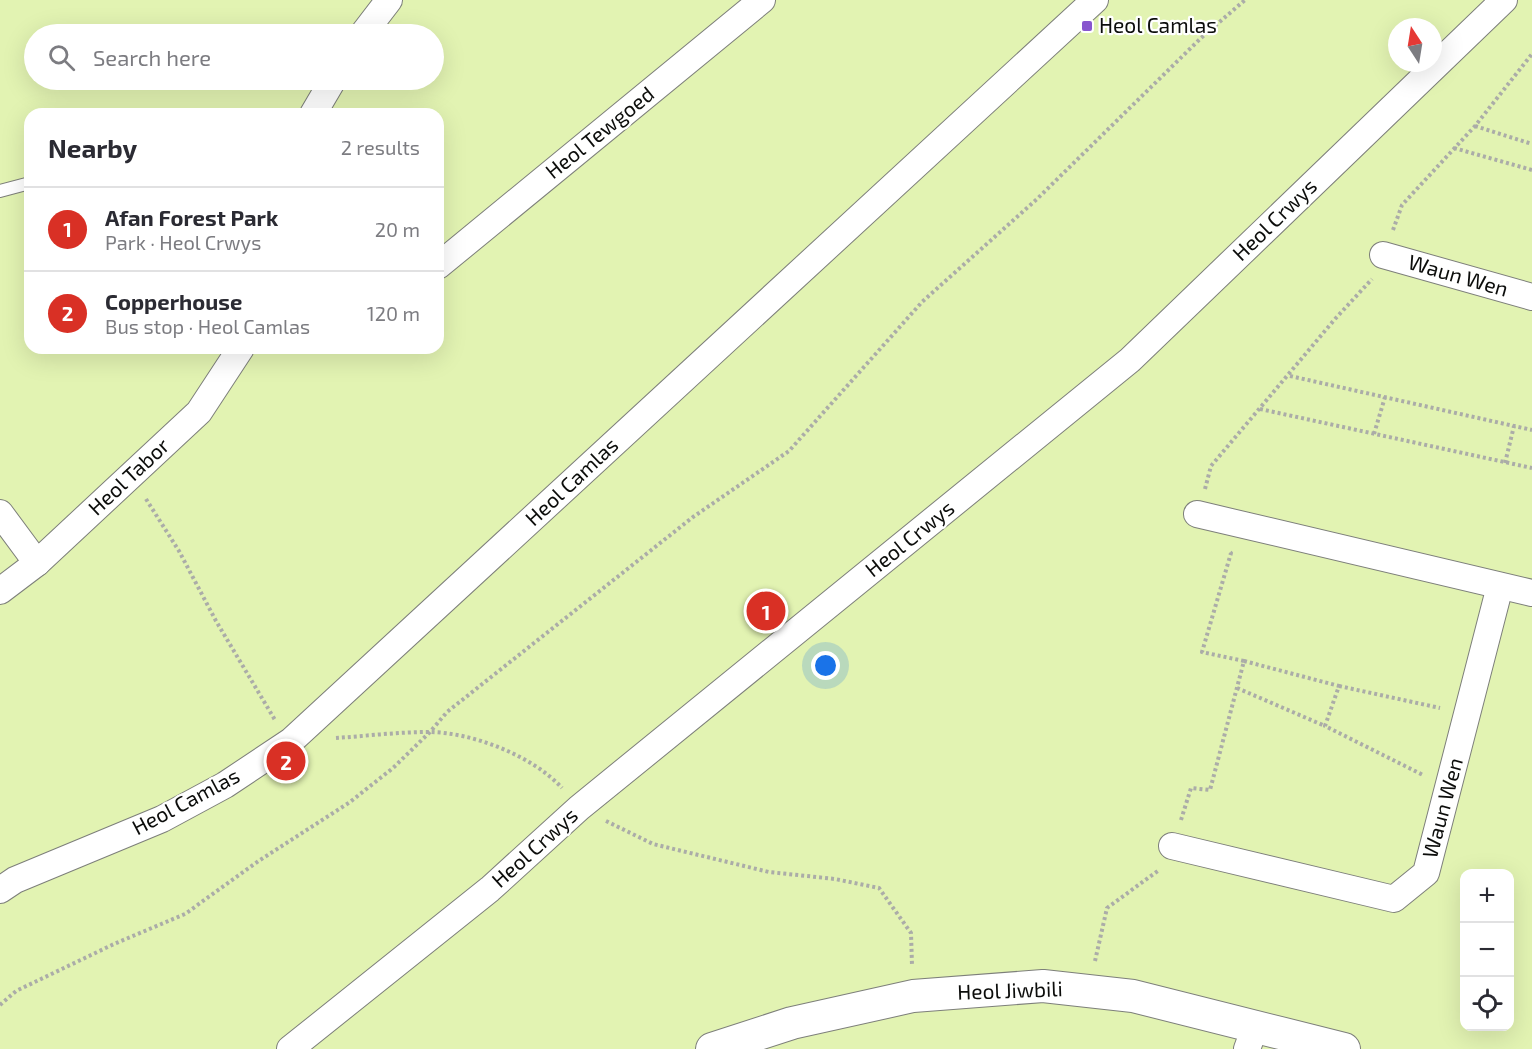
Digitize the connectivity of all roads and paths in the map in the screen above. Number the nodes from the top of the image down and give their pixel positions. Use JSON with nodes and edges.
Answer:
{"nodes":[{"id":1,"x":389,"y":0,"type":"edge"},
{"id":2,"x":762,"y":0,"type":"edge"},
{"id":3,"x":1095,"y":0,"type":"edge"},
{"id":4,"x":1245,"y":0,"type":"edge"},
{"id":5,"x":1504,"y":0,"type":"edge"},
{"id":6,"x":371,"y":24,"type":"edge"},
{"id":7,"x":327,"y":90,"type":"edge"},
{"id":8,"x":317,"y":108,"type":"edge"},
{"id":9,"x":1475,"y":126,"type":"dead end"},
{"id":10,"x":1532,"y":144,"type":"edge"},
{"id":11,"x":1454,"y":148,"type":"dead end"},
{"id":12,"x":1532,"y":170,"type":"edge"},
{"id":13,"x":24,"y":185,"type":"edge"},
{"id":14,"x":0,"y":191,"type":"edge"},
{"id":15,"x":1383,"y":255,"type":"dead end"},
{"id":16,"x":444,"y":261,"type":"edge"},
{"id":17,"x":1532,"y":297,"type":"edge"},
{"id":18,"x":231,"y":354,"type":"edge"},
{"id":19,"x":1289,"y":375,"type":"dead end"},
{"id":20,"x":1385,"y":397,"type":"junction"},
{"id":21,"x":1260,"y":409,"type":"dead end"},
{"id":22,"x":1514,"y":426,"type":"junction"},
{"id":23,"x":1532,"y":430,"type":"edge"},
{"id":24,"x":1374,"y":434,"type":"junction"},
{"id":25,"x":1505,"y":463,"type":"junction"},
{"id":26,"x":1532,"y":468,"type":"edge"},
{"id":27,"x":131,"y":475,"type":"junction"},
{"id":28,"x":0,"y":513,"type":"edge"},
{"id":29,"x":1197,"y":514,"type":"dead end"},
{"id":30,"x":37,"y":563,"type":"junction"},
{"id":31,"x":1500,"y":586,"type":"junction"},
{"id":32,"x":0,"y":591,"type":"edge"},
{"id":33,"x":1532,"y":593,"type":"edge"},
{"id":34,"x":1244,"y":661,"type":"dead end"},
{"id":35,"x":1339,"y":686,"type":"junction"},
{"id":36,"x":1237,"y":688,"type":"dead end"},
{"id":37,"x":1467,"y":714,"type":"junction"},
{"id":38,"x":1325,"y":726,"type":"junction"},
{"id":39,"x":430,"y":732,"type":"junction"},
{"id":40,"x":291,"y":741,"type":"junction"},
{"id":41,"x":1448,"y":787,"type":"junction"},
{"id":42,"x":579,"y":808,"type":"junction"},
{"id":43,"x":1172,"y":846,"type":"dead end"},
{"id":44,"x":0,"y":890,"type":"edge"},
{"id":45,"x":913,"y":996,"type":"junction"},
{"id":46,"x":0,"y":1005,"type":"edge"},
{"id":47,"x":1251,"y":1038,"type":"edge"},
{"id":48,"x":290,"y":1049,"type":"edge"},
{"id":49,"x":712,"y":1049,"type":"edge"},
{"id":50,"x":1344,"y":1049,"type":"edge"}],
"edges":[{"from":1,"to":6,"type":"street"},
{"from":2,"to":16,"type":"street","name":"Heol Tewgoed"},
{"from":3,"to":40,"type":"street","name":"Heol Camlas"},
{"from":4,"to":39,"type":"path"},
{"from":5,"to":42,"type":"street","name":"Heol Crwys"},
{"from":7,"to":8,"type":"street"},
{"from":9,"to":10,"type":"path"},
{"from":11,"to":12,"type":"path"},
{"from":13,"to":14,"type":"lane"},
{"from":15,"to":17,"type":"street","name":"Waun Wen"},
{"from":18,"to":27,"type":"street","name":"Heol Tabor"},
{"from":19,"to":20,"type":"path"},
{"from":20,"to":22,"type":"path"},
{"from":20,"to":24,"type":"path"},
{"from":21,"to":24,"type":"path"},
{"from":22,"to":23,"type":"path"},
{"from":22,"to":25,"type":"path"},
{"from":24,"to":25,"type":"path"},
{"from":25,"to":26,"type":"path"},
{"from":27,"to":30,"type":"street","name":"Heol Tabor"},
{"from":27,"to":40,"type":"path"},
{"from":28,"to":30,"type":"street"},
{"from":29,"to":31,"type":"street"},
{"from":30,"to":32,"type":"street","name":"Heol Tabor"},
{"from":31,"to":33,"type":"street"},
{"from":31,"to":37,"type":"street","name":"Waun Wen"},
{"from":34,"to":35,"type":"path"},
{"from":35,"to":37,"type":"path"},
{"from":35,"to":38,"type":"path"},
{"from":36,"to":38,"type":"path"},
{"from":37,"to":41,"type":"street","name":"Waun Wen"},
{"from":38,"to":41,"type":"path"},
{"from":39,"to":40,"type":"path"},
{"from":39,"to":42,"type":"path"},
{"from":39,"to":46,"type":"path"},
{"from":40,"to":44,"type":"street","name":"Heol Camlas"},
{"from":41,"to":43,"type":"street","name":"Waun Wen"},
{"from":42,"to":45,"type":"path"},
{"from":42,"to":48,"type":"street","name":"Heol Crwys"},
{"from":45,"to":47,"type":"street","name":"Heol Jiwbili"},
{"from":45,"to":49,"type":"street","name":"Heol Jiwbili"},
{"from":47,"to":50,"type":"street","name":"Heol Jiwbili"}]}
